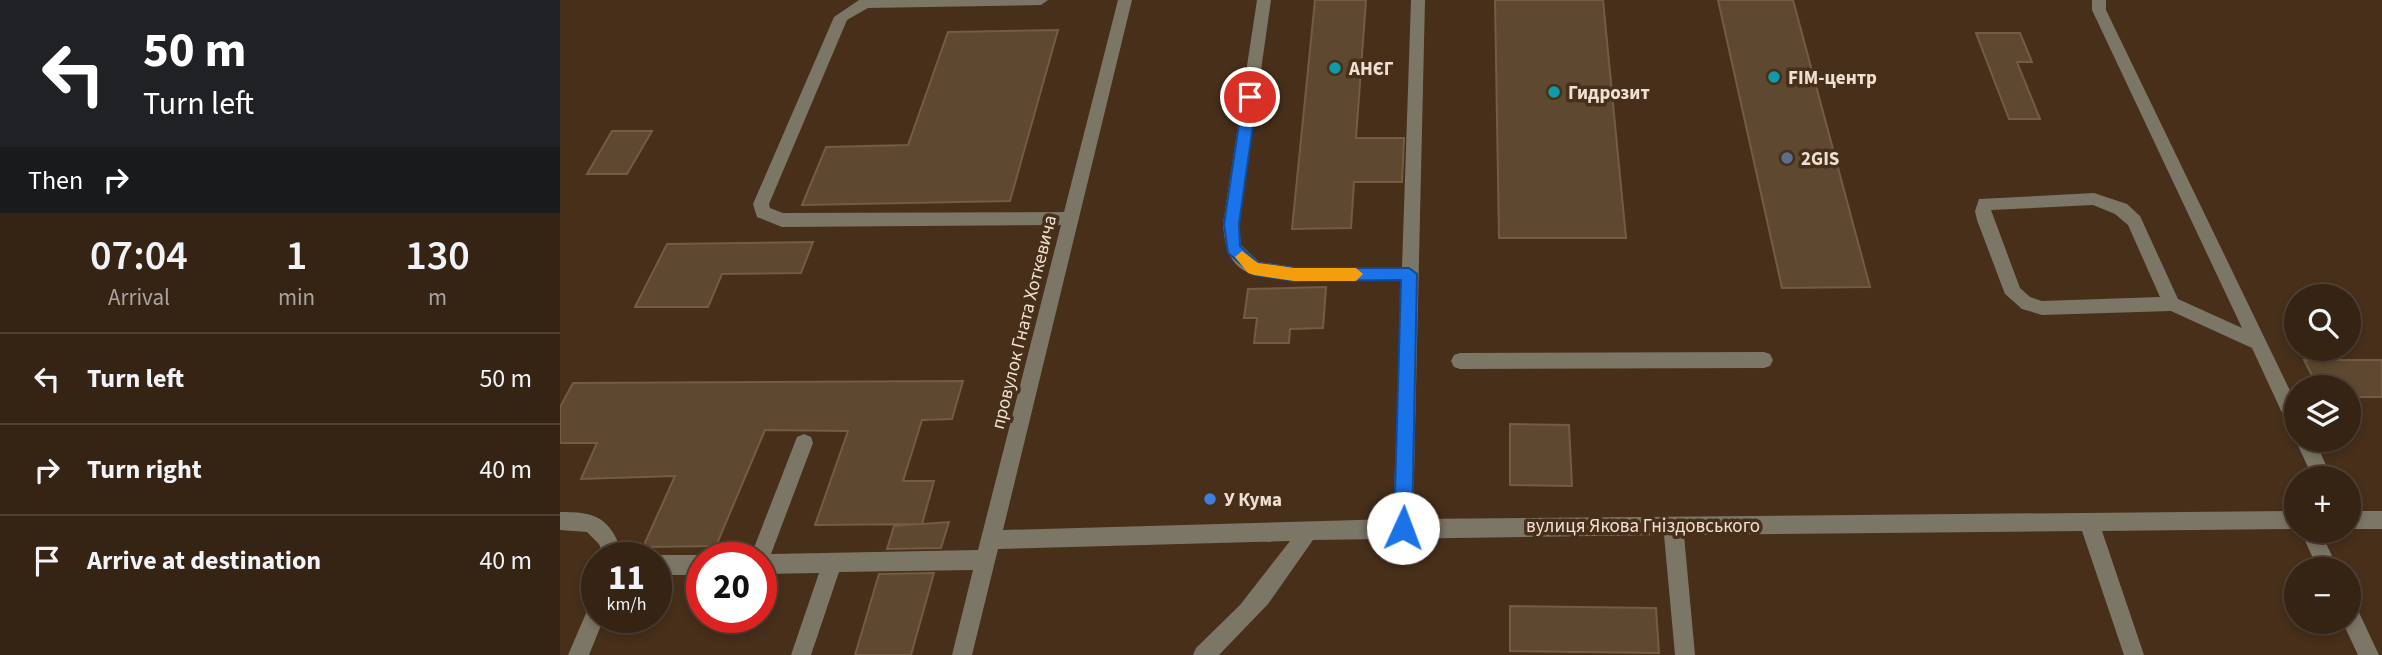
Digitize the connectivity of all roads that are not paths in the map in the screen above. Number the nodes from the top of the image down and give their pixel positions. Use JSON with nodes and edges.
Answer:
{"nodes":[{"id":1,"x":1041,"y":0,"type":"edge"},
{"id":2,"x":1125,"y":0,"type":"edge"},
{"id":3,"x":1264,"y":0,"type":"edge"},
{"id":4,"x":1418,"y":0,"type":"edge"},
{"id":5,"x":2099,"y":0,"type":"edge"},
{"id":6,"x":1070,"y":218,"type":"junction"},
{"id":7,"x":1409,"y":274,"type":"junction"},
{"id":8,"x":2172,"y":304,"type":"junction"},
{"id":9,"x":2258,"y":343,"type":"junction"},
{"id":10,"x":1764,"y":360,"type":"dead end"},
{"id":11,"x":1460,"y":361,"type":"dead end"},
{"id":12,"x":2284,"y":397,"type":"edge"},
{"id":13,"x":804,"y":443,"type":"dead end"},
{"id":14,"x":560,"y":520,"type":"edge"},
{"id":15,"x":2284,"y":520,"type":"edge"},
{"id":16,"x":2361,"y":520,"type":"edge"},
{"id":17,"x":2382,"y":520,"type":"edge"},
{"id":18,"x":2089,"y":522,"type":"junction"},
{"id":19,"x":1673,"y":525,"type":"junction"},
{"id":20,"x":1403,"y":528,"type":"junction"},
{"id":21,"x":1308,"y":531,"type":"junction"},
{"id":22,"x":989,"y":540,"type":"junction"},
{"id":23,"x":607,"y":542,"type":"edge"},
{"id":24,"x":766,"y":542,"type":"edge"},
{"id":25,"x":984,"y":560,"type":"junction"},
{"id":26,"x":832,"y":563,"type":"junction"},
{"id":27,"x":777,"y":564,"type":"edge"},
{"id":28,"x":588,"y":633,"type":"edge"},
{"id":29,"x":2359,"y":634,"type":"edge"},
{"id":30,"x":578,"y":655,"type":"edge"},
{"id":31,"x":801,"y":655,"type":"edge"},
{"id":32,"x":962,"y":655,"type":"edge"},
{"id":33,"x":1203,"y":655,"type":"edge"},
{"id":34,"x":1685,"y":655,"type":"edge"},
{"id":35,"x":2134,"y":655,"type":"edge"},
{"id":36,"x":2369,"y":655,"type":"edge"}],
"edges":[{"from":1,"to":6,"type":"street"},
{"from":2,"to":6,"type":"street","name":"провулок Гната Хоткевича"},
{"from":3,"to":7,"type":"street"},
{"from":4,"to":7,"type":"street"},
{"from":5,"to":9,"type":"street"},
{"from":6,"to":22,"type":"street","name":"провулок Гната Хоткевича"},
{"from":7,"to":20,"type":"street"},
{"from":8,"to":8,"type":"street"},
{"from":8,"to":9,"type":"street"},
{"from":9,"to":12,"type":"street"},
{"from":10,"to":11,"type":"street"},
{"from":13,"to":24,"type":"street"},
{"from":14,"to":23,"type":"street"},
{"from":15,"to":18,"type":"street","name":"вулиця Якова Гніздовського"},
{"from":16,"to":17,"type":"street"},
{"from":18,"to":19,"type":"street","name":"вулиця Якова Гніздовського"},
{"from":18,"to":35,"type":"street"},
{"from":19,"to":20,"type":"street","name":"вулиця Якова Гніздовського"},
{"from":19,"to":34,"type":"street"},
{"from":20,"to":21,"type":"street","name":"вулиця Якова Гніздовського"},
{"from":21,"to":22,"type":"street","name":"вулиця Якова Гніздовського"},
{"from":21,"to":33,"type":"street"},
{"from":22,"to":25,"type":"street","name":"провулок Гната Хоткевича"},
{"from":25,"to":26,"type":"street"},
{"from":25,"to":32,"type":"street","name":"провулок Гната Хоткевича"},
{"from":26,"to":27,"type":"street"},
{"from":26,"to":31,"type":"street"},
{"from":28,"to":30,"type":"street"},
{"from":29,"to":36,"type":"street"}]}
